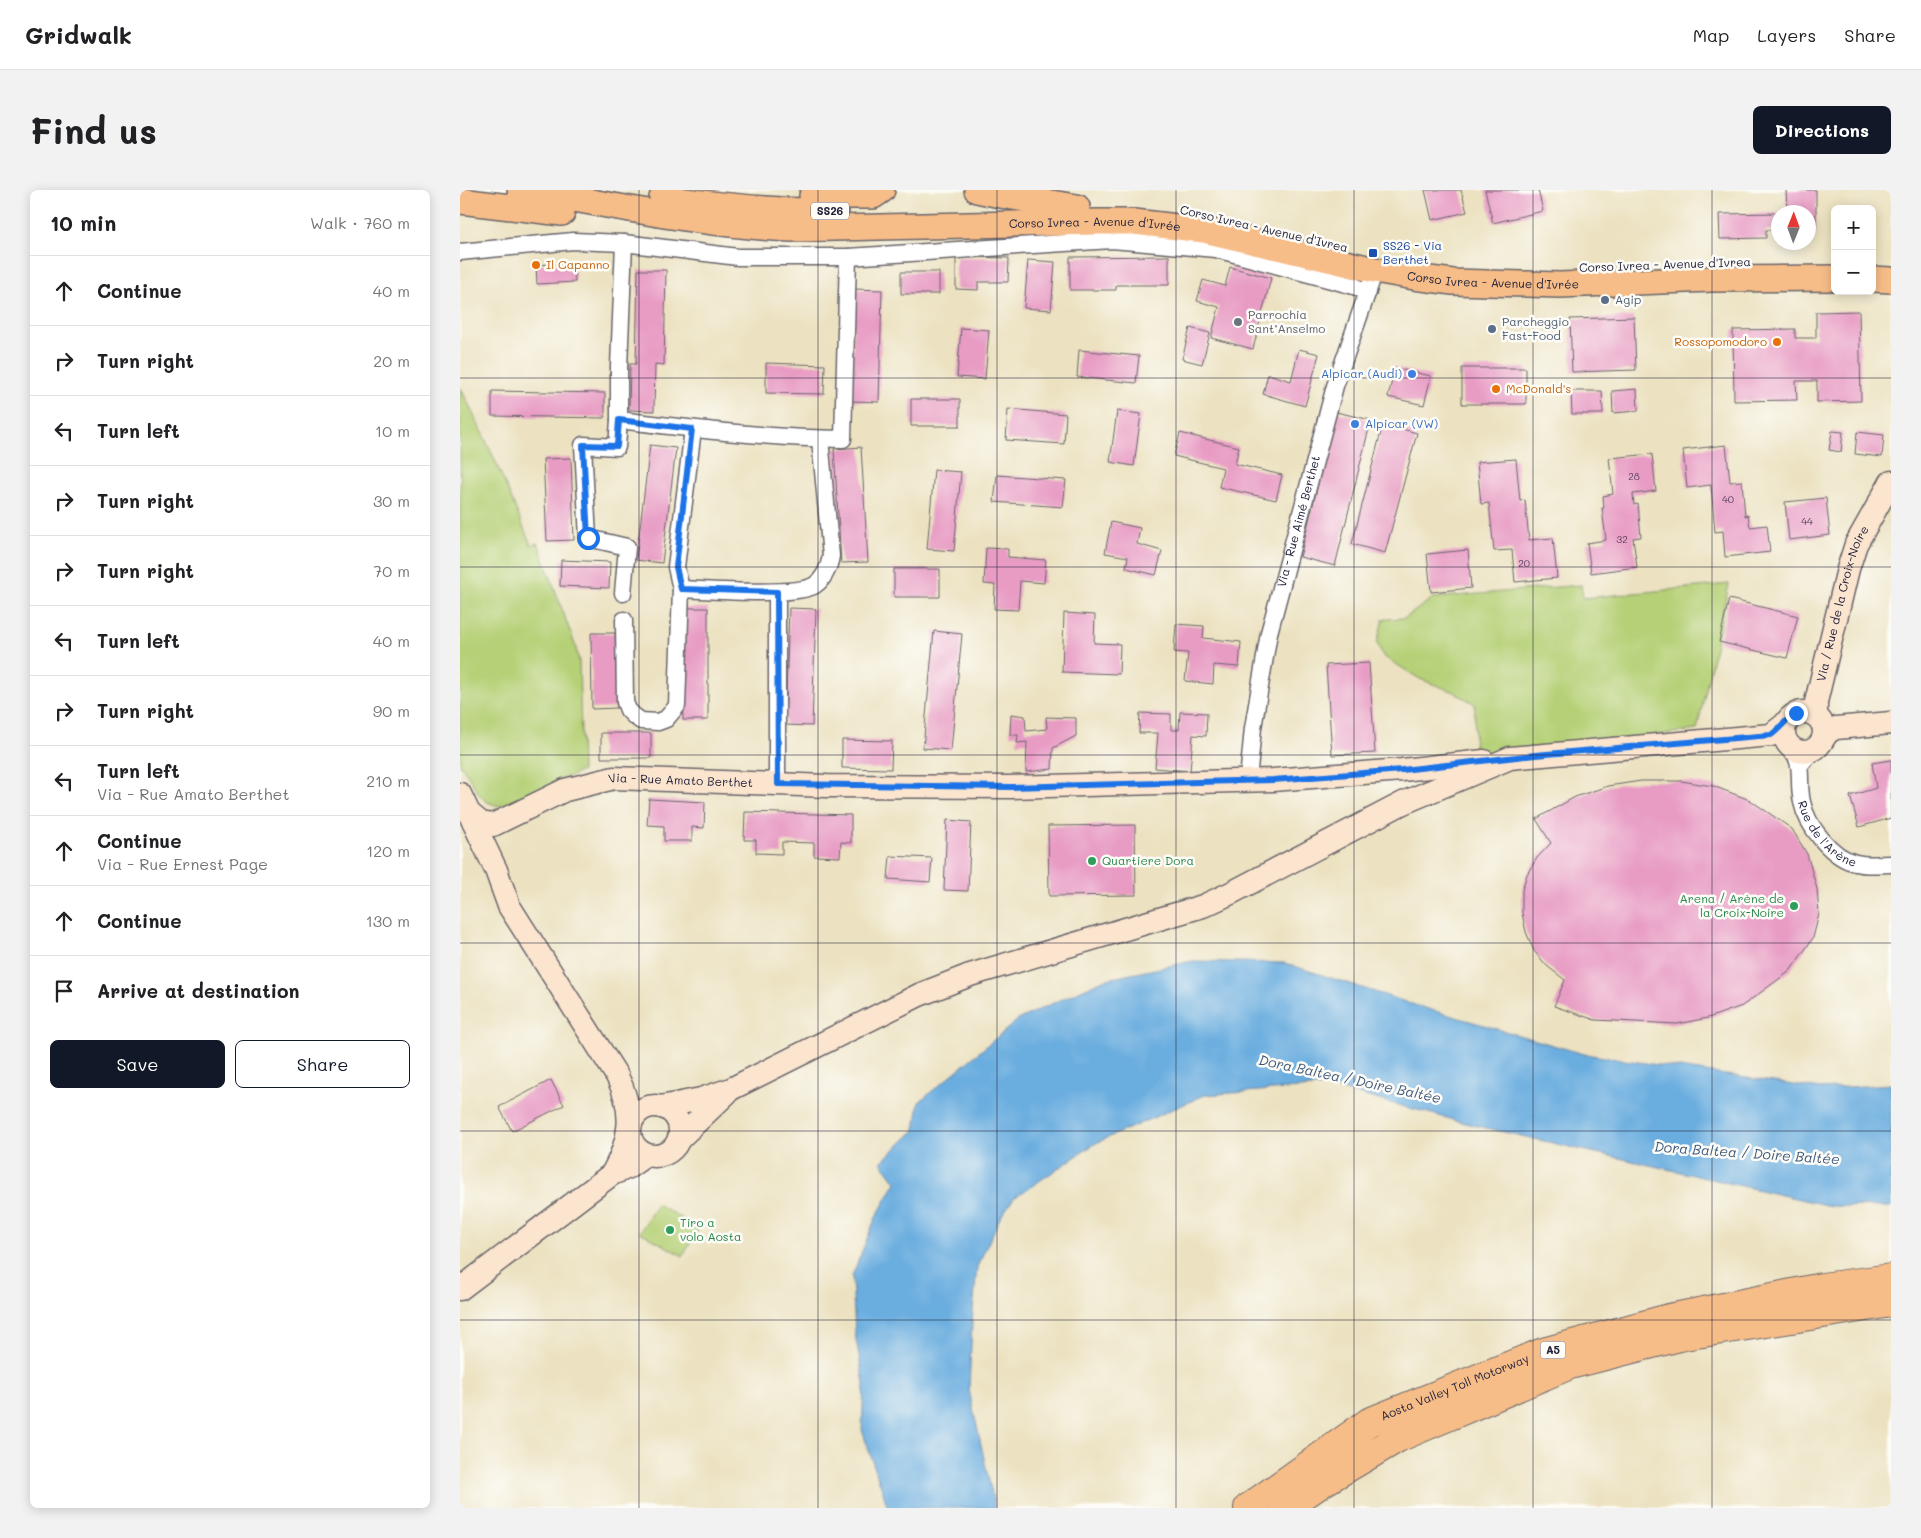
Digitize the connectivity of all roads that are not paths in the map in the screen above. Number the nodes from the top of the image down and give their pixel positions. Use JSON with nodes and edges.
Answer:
{"nodes":[{"id":1,"x":520,"y":190,"type":"edge"},
{"id":2,"x":618,"y":190,"type":"edge"},
{"id":3,"x":882,"y":190,"type":"edge"},
{"id":4,"x":977,"y":190,"type":"edge"},
{"id":5,"x":653,"y":194,"type":"edge"},
{"id":6,"x":467,"y":202,"type":"edge"},
{"id":7,"x":1077,"y":206,"type":"junction"},
{"id":8,"x":712,"y":223,"type":"junction"},
{"id":9,"x":624,"y":243,"type":"junction"},
{"id":10,"x":460,"y":252,"type":"edge"},
{"id":11,"x":848,"y":256,"type":"junction"},
{"id":12,"x":1831,"y":262,"type":"edge"},
{"id":13,"x":1876,"y":263,"type":"edge"},
{"id":14,"x":1891,"y":264,"type":"edge"},
{"id":15,"x":1712,"y":278,"type":"joint"},
{"id":16,"x":1831,"y":278,"type":"edge"},
{"id":17,"x":1876,"y":279,"type":"edge"},
{"id":18,"x":1891,"y":280,"type":"edge"},
{"id":19,"x":1371,"y":281,"type":"junction"},
{"id":20,"x":619,"y":420,"type":"junction"},
{"id":21,"x":692,"y":429,"type":"junction"},
{"id":22,"x":820,"y":438,"type":"junction"},
{"id":23,"x":1891,"y":482,"type":"edge"},
{"id":24,"x":681,"y":589,"type":"junction"},
{"id":25,"x":777,"y":592,"type":"junction"},
{"id":26,"x":623,"y":593,"type":"dead end"},
{"id":27,"x":624,"y":620,"type":"dead end"},
{"id":28,"x":1891,"y":723,"type":"edge"},
{"id":29,"x":1805,"y":732,"type":"junction"},
{"id":30,"x":1510,"y":758,"type":"junction"},
{"id":31,"x":1248,"y":780,"type":"junction"},
{"id":32,"x":460,"y":781,"type":"edge"},
{"id":33,"x":778,"y":784,"type":"junction"},
{"id":34,"x":464,"y":803,"type":"edge"},
{"id":35,"x":511,"y":817,"type":"junction"},
{"id":36,"x":1891,"y":864,"type":"edge"},
{"id":37,"x":496,"y":870,"type":"junction"},
{"id":38,"x":617,"y":1076,"type":"junction"},
{"id":39,"x":731,"y":1089,"type":"junction"},
{"id":40,"x":657,"y":1107,"type":"junction"},
{"id":41,"x":630,"y":1125,"type":"junction"},
{"id":42,"x":679,"y":1139,"type":"junction"},
{"id":43,"x":646,"y":1154,"type":"junction"},
{"id":44,"x":612,"y":1174,"type":"junction"},
{"id":45,"x":1891,"y":1278,"type":"edge"},
{"id":46,"x":460,"y":1289,"type":"edge"},
{"id":47,"x":1891,"y":1303,"type":"edge"},
{"id":48,"x":1248,"y":1508,"type":"edge"},
{"id":49,"x":1286,"y":1508,"type":"edge"}],
"edges":[{"from":1,"to":8,"type":"main road"},
{"from":2,"to":5,"type":"main road","number":"SS26"},
{"from":3,"to":5,"type":"main road"},
{"from":4,"to":7,"type":"main road"},
{"from":5,"to":7,"type":"main road","name":"Corso Ivrea - Avenue d'Ivrea","number":"SS26"},
{"from":6,"to":8,"type":"main road"},
{"from":7,"to":12,"type":"main road","name":"Corso Ivrea - Avenue d'Ivrea","number":"SS26"},
{"from":8,"to":19,"type":"main road","name":"Corso Ivrea - Avenue d'Ivrée"},
{"from":9,"to":10,"type":"street"},
{"from":9,"to":11,"type":"street"},
{"from":9,"to":20,"type":"street"},
{"from":11,"to":19,"type":"street"},
{"from":11,"to":22,"type":"street"},
{"from":13,"to":14,"type":"main road"},
{"from":15,"to":16,"type":"main road","name":"Corso Ivrea - Avenue d'Ivrea"},
{"from":15,"to":19,"type":"main road","name":"Corso Ivrea - Avenue d'Ivrée"},
{"from":17,"to":18,"type":"main road"},
{"from":19,"to":31,"type":"street","name":"Via - Rue Aimé Berthet"},
{"from":20,"to":21,"type":"street"},
{"from":20,"to":26,"type":"street"},
{"from":21,"to":22,"type":"street"},
{"from":21,"to":24,"type":"street"},
{"from":22,"to":25,"type":"street"},
{"from":23,"to":29,"type":"street","name":"Via / Rue de la Croix-Noire"},
{"from":24,"to":25,"type":"street"},
{"from":24,"to":27,"type":"street"},
{"from":25,"to":33,"type":"street"},
{"from":28,"to":29,"type":"street"},
{"from":29,"to":30,"type":"street","name":"Via - Rue Amato Berthet"},
{"from":29,"to":36,"type":"street","name":"Rue de l'Arène"},
{"from":30,"to":31,"type":"street","name":"Via - Rue Amato Berthet"},
{"from":30,"to":39,"type":"street"},
{"from":31,"to":33,"type":"street","name":"Via - Rue Amato Berthet"},
{"from":32,"to":35,"type":"street"},
{"from":33,"to":35,"type":"street","name":"Via - Rue Amato Berthet"},
{"from":34,"to":35,"type":"street","name":"Via - Rue Amato Berthet"},
{"from":34,"to":37,"type":"street"},
{"from":35,"to":37,"type":"street"},
{"from":37,"to":38,"type":"street"},
{"from":38,"to":40,"type":"street"},
{"from":38,"to":41,"type":"street"},
{"from":39,"to":40,"type":"street"},
{"from":39,"to":42,"type":"street"},
{"from":40,"to":41,"type":"street"},
{"from":40,"to":42,"type":"street"},
{"from":41,"to":43,"type":"street"},
{"from":41,"to":44,"type":"street"},
{"from":42,"to":43,"type":"street"},
{"from":43,"to":44,"type":"street"},
{"from":44,"to":46,"type":"street"},
{"from":45,"to":48,"type":"highway","name":"Aosta Valley Toll Motorway","number":"A5"},
{"from":47,"to":49,"type":"highway","name":"Aosta Valley Toll Motorway","number":"A5"}]}
